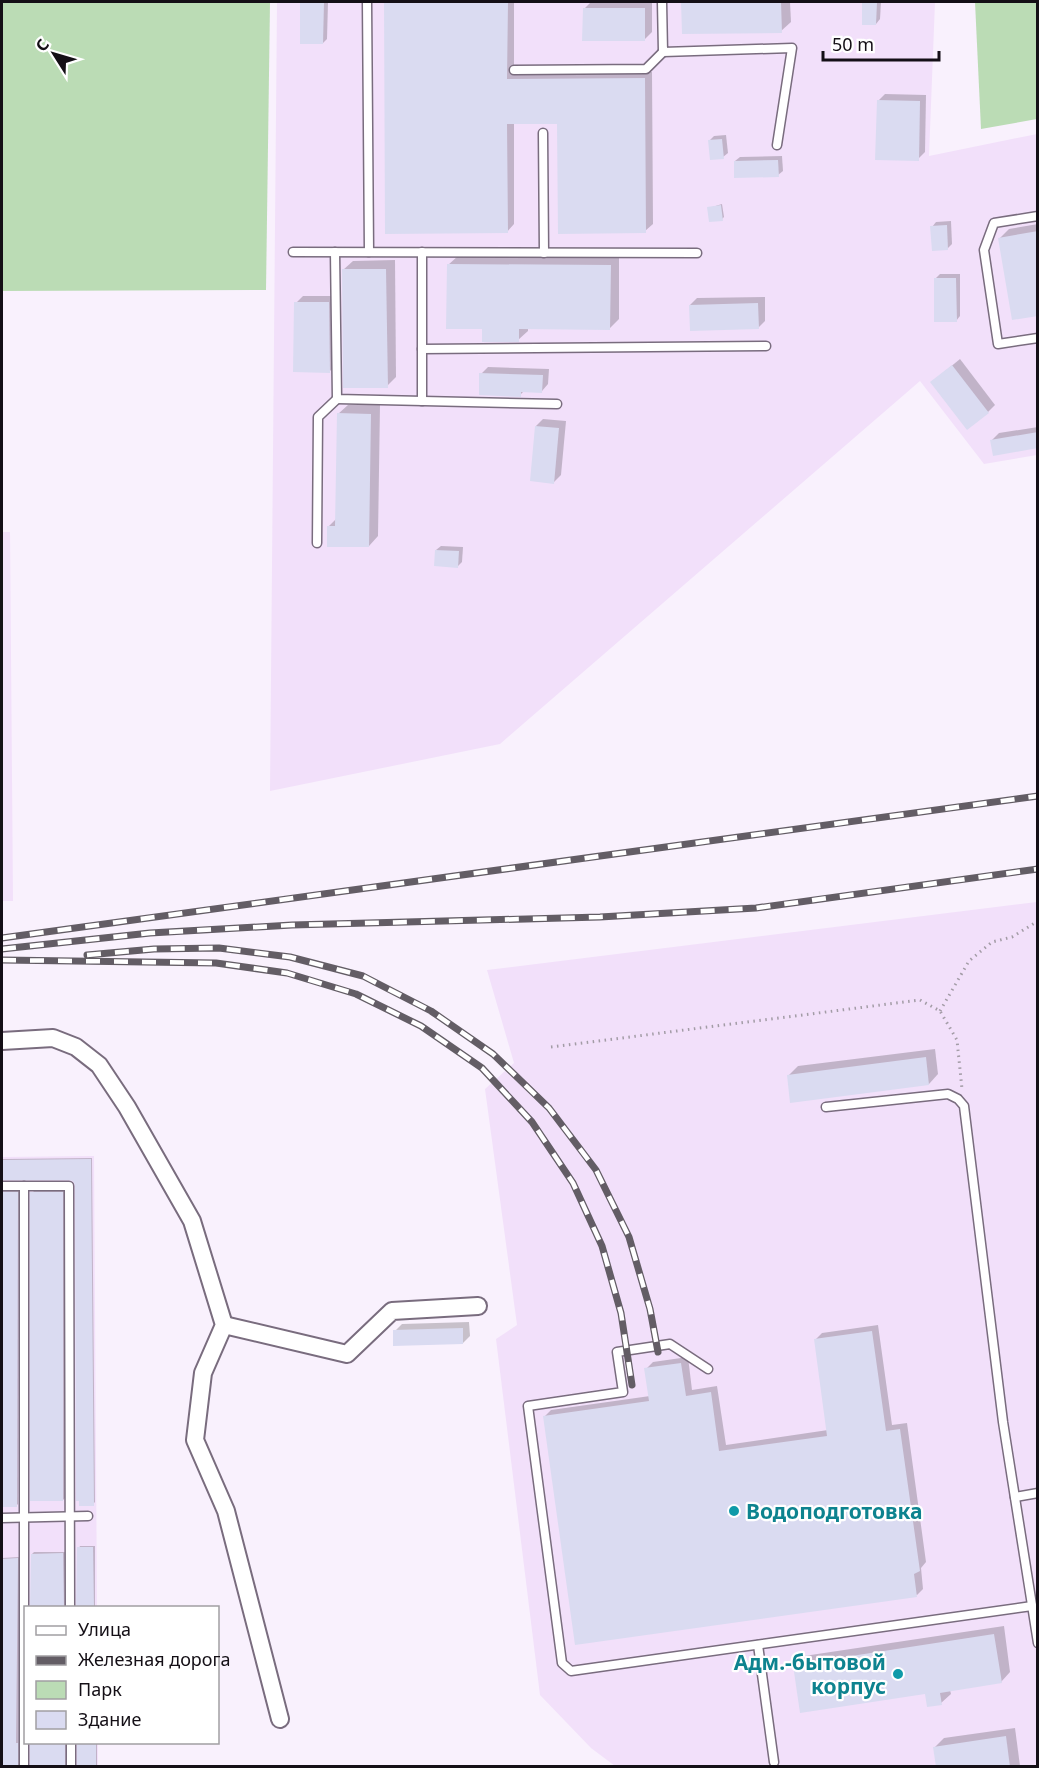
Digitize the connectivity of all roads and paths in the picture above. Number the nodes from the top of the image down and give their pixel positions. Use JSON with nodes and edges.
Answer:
{"nodes":[{"id":1,"x":367,"y":2,"type":"edge"},
{"id":2,"x":662,"y":2,"type":"edge"},
{"id":3,"x":663,"y":52,"type":"junction"},
{"id":4,"x":514,"y":70,"type":"dead end"},
{"id":5,"x":543,"y":133,"type":"dead end"},
{"id":6,"x":777,"y":145,"type":"dead end"},
{"id":7,"x":1038,"y":216,"type":"edge"},
{"id":8,"x":293,"y":252,"type":"dead end"},
{"id":9,"x":335,"y":252,"type":"junction"},
{"id":10,"x":369,"y":252,"type":"junction"},
{"id":11,"x":422,"y":252,"type":"junction"},
{"id":12,"x":544,"y":253,"type":"junction"},
{"id":13,"x":697,"y":253,"type":"dead end"},
{"id":14,"x":1038,"y":338,"type":"edge"},
{"id":15,"x":766,"y":346,"type":"dead end"},
{"id":16,"x":422,"y":349,"type":"junction"},
{"id":17,"x":337,"y":399,"type":"junction"},
{"id":18,"x":422,"y":401,"type":"junction"},
{"id":19,"x":557,"y":404,"type":"dead end"},
{"id":20,"x":317,"y":543,"type":"dead end"},
{"id":21,"x":1038,"y":921,"type":"edge"},
{"id":22,"x":940,"y":1011,"type":"junction"},
{"id":23,"x":2,"y":1041,"type":"edge"},
{"id":24,"x":551,"y":1047,"type":"dead end"},
{"id":25,"x":964,"y":1106,"type":"junction"},
{"id":26,"x":826,"y":1107,"type":"dead end"},
{"id":27,"x":2,"y":1186,"type":"edge"},
{"id":28,"x":24,"y":1186,"type":"junction"},
{"id":29,"x":478,"y":1306,"type":"dead end"},
{"id":30,"x":224,"y":1325,"type":"junction"},
{"id":31,"x":708,"y":1370,"type":"dead end"},
{"id":32,"x":1038,"y":1493,"type":"edge"},
{"id":33,"x":1015,"y":1497,"type":"junction"},
{"id":34,"x":88,"y":1516,"type":"dead end"},
{"id":35,"x":69,"y":1517,"type":"junction"},
{"id":36,"x":2,"y":1518,"type":"edge"},
{"id":37,"x":23,"y":1518,"type":"junction"},
{"id":38,"x":70,"y":1606,"type":"edge"},
{"id":39,"x":1032,"y":1606,"type":"junction"},
{"id":40,"x":1038,"y":1643,"type":"edge"},
{"id":41,"x":758,"y":1644,"type":"junction"},
{"id":42,"x":280,"y":1719,"type":"dead end"},
{"id":43,"x":71,"y":1744,"type":"edge"},
{"id":44,"x":774,"y":1762,"type":"dead end"},
{"id":45,"x":24,"y":1767,"type":"edge"},
{"id":46,"x":72,"y":1767,"type":"edge"}],
"edges":[{"from":1,"to":10,"type":"lane"},
{"from":2,"to":3,"type":"lane"},
{"from":3,"to":4,"type":"lane"},
{"from":3,"to":6,"type":"lane"},
{"from":5,"to":12,"type":"lane"},
{"from":7,"to":14,"type":"lane"},
{"from":8,"to":9,"type":"lane"},
{"from":9,"to":10,"type":"lane"},
{"from":9,"to":17,"type":"lane"},
{"from":10,"to":11,"type":"lane"},
{"from":11,"to":12,"type":"lane"},
{"from":11,"to":16,"type":"lane"},
{"from":12,"to":13,"type":"lane"},
{"from":15,"to":16,"type":"lane"},
{"from":16,"to":18,"type":"lane"},
{"from":17,"to":18,"type":"lane"},
{"from":17,"to":20,"type":"lane"},
{"from":18,"to":19,"type":"lane"},
{"from":21,"to":22,"type":"path"},
{"from":22,"to":24,"type":"path"},
{"from":22,"to":25,"type":"path"},
{"from":23,"to":30,"type":"street"},
{"from":25,"to":26,"type":"lane"},
{"from":25,"to":33,"type":"lane"},
{"from":27,"to":28,"type":"lane"},
{"from":28,"to":35,"type":"lane"},
{"from":28,"to":37,"type":"lane"},
{"from":29,"to":30,"type":"street"},
{"from":30,"to":42,"type":"street"},
{"from":31,"to":41,"type":"lane"},
{"from":32,"to":33,"type":"lane"},
{"from":33,"to":39,"type":"lane"},
{"from":34,"to":35,"type":"lane"},
{"from":35,"to":37,"type":"lane"},
{"from":35,"to":38,"type":"lane"},
{"from":36,"to":37,"type":"lane"},
{"from":37,"to":45,"type":"lane"},
{"from":39,"to":40,"type":"lane"},
{"from":39,"to":41,"type":"lane"},
{"from":41,"to":44,"type":"lane"},
{"from":43,"to":46,"type":"lane"}]}
